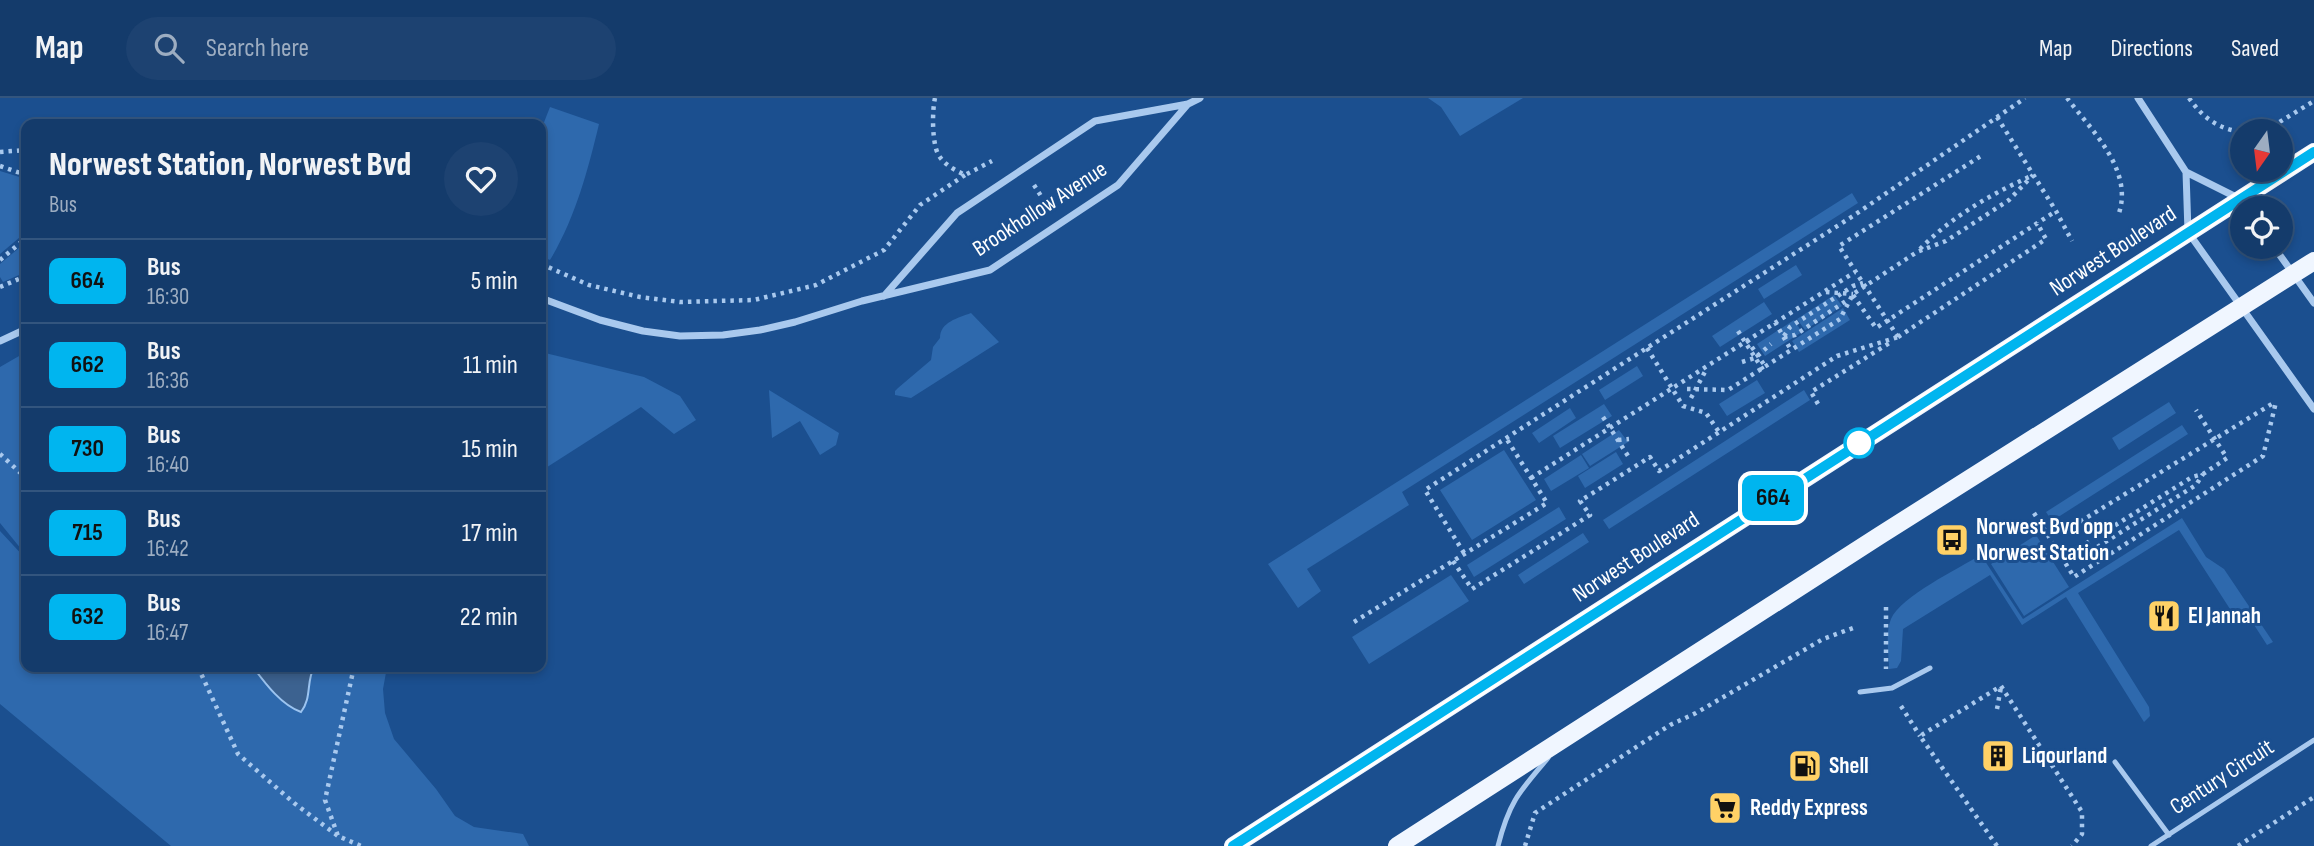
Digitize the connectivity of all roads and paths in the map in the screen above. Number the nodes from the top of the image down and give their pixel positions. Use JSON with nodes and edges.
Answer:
{"nodes":[{"id":1,"x":1200,"y":98,"type":"edge"},
{"id":2,"x":2025,"y":98,"type":"edge"},
{"id":3,"x":2067,"y":98,"type":"edge"},
{"id":4,"x":2138,"y":98,"type":"edge"},
{"id":5,"x":2189,"y":98,"type":"edge"},
{"id":6,"x":2314,"y":101,"type":"edge"},
{"id":7,"x":1188,"y":104,"type":"junction"},
{"id":8,"x":1997,"y":117,"type":"junction"},
{"id":9,"x":2284,"y":119,"type":"edge"},
{"id":10,"x":2230,"y":128,"type":"edge"},
{"id":11,"x":21,"y":150,"type":"edge"},
{"id":12,"x":0,"y":152,"type":"edge"},
{"id":13,"x":2314,"y":152,"type":"edge"},
{"id":14,"x":1983,"y":154,"type":"dead end"},
{"id":15,"x":0,"y":166,"type":"edge"},
{"id":16,"x":2186,"y":172,"type":"junction"},
{"id":17,"x":21,"y":173,"type":"edge"},
{"id":18,"x":965,"y":175,"type":"dead end"},
{"id":19,"x":2033,"y":175,"type":"junction"},
{"id":20,"x":2230,"y":196,"type":"edge"},
{"id":21,"x":2253,"y":196,"type":"edge"},
{"id":22,"x":2230,"y":210,"type":"edge"},
{"id":23,"x":2056,"y":211,"type":"junction"},
{"id":24,"x":2118,"y":216,"type":"dead end"},
{"id":25,"x":2036,"y":223,"type":"junction"},
{"id":26,"x":2188,"y":232,"type":"junction"},
{"id":27,"x":2072,"y":241,"type":"dead end"},
{"id":28,"x":21,"y":242,"type":"edge"},
{"id":29,"x":1917,"y":252,"type":"junction"},
{"id":30,"x":1850,"y":259,"type":"dead end"},
{"id":31,"x":2282,"y":259,"type":"edge"},
{"id":32,"x":0,"y":260,"type":"edge"},
{"id":33,"x":2314,"y":261,"type":"edge"},
{"id":34,"x":546,"y":266,"type":"edge"},
{"id":35,"x":1855,"y":272,"type":"junction"},
{"id":36,"x":2293,"y":274,"type":"junction"},
{"id":37,"x":21,"y":278,"type":"edge"},
{"id":38,"x":1866,"y":283,"type":"junction"},
{"id":39,"x":0,"y":287,"type":"edge"},
{"id":40,"x":1853,"y":294,"type":"junction"},
{"id":41,"x":882,"y":298,"type":"junction"},
{"id":42,"x":546,"y":300,"type":"edge"},
{"id":43,"x":1878,"y":302,"type":"dead end"},
{"id":44,"x":2314,"y":303,"type":"edge"},
{"id":45,"x":2242,"y":307,"type":"junction"},
{"id":46,"x":1775,"y":323,"type":"junction"},
{"id":47,"x":21,"y":331,"type":"edge"},
{"id":48,"x":1738,"y":331,"type":"dead end"},
{"id":49,"x":1784,"y":337,"type":"junction"},
{"id":50,"x":1898,"y":337,"type":"junction"},
{"id":51,"x":1748,"y":340,"type":"junction"},
{"id":52,"x":0,"y":341,"type":"edge"},
{"id":53,"x":1647,"y":348,"type":"junction"},
{"id":54,"x":1791,"y":350,"type":"junction"},
{"id":55,"x":1756,"y":355,"type":"junction"},
{"id":56,"x":1765,"y":366,"type":"junction"},
{"id":57,"x":1765,"y":373,"type":"dead end"},
{"id":58,"x":1697,"y":388,"type":"junction"},
{"id":59,"x":1672,"y":389,"type":"junction"},
{"id":60,"x":1687,"y":389,"type":"dead end"},
{"id":61,"x":1691,"y":398,"type":"dead end"},
{"id":62,"x":1818,"y":404,"type":"dead end"},
{"id":63,"x":2314,"y":408,"type":"edge"},
{"id":64,"x":2196,"y":410,"type":"dead end"},
{"id":65,"x":1603,"y":417,"type":"dead end"},
{"id":66,"x":1623,"y":431,"type":"dead end"},
{"id":67,"x":1719,"y":432,"type":"junction"},
{"id":68,"x":1506,"y":438,"type":"junction"},
{"id":69,"x":1629,"y":439,"type":"dead end"},
{"id":70,"x":2214,"y":439,"type":"junction"},
{"id":71,"x":1618,"y":440,"type":"junction"},
{"id":72,"x":0,"y":454,"type":"edge"},
{"id":73,"x":1630,"y":459,"type":"dead end"},
{"id":74,"x":21,"y":473,"type":"edge"},
{"id":75,"x":2203,"y":474,"type":"junction"},
{"id":76,"x":1531,"y":478,"type":"junction"},
{"id":77,"x":2034,"y":513,"type":"dead end"},
{"id":78,"x":2073,"y":526,"type":"dead end"},
{"id":79,"x":2079,"y":548,"type":"dead end"},
{"id":80,"x":1464,"y":553,"type":"junction"},
{"id":81,"x":2083,"y":556,"type":"dead end"},
{"id":82,"x":1453,"y":561,"type":"junction"},
{"id":83,"x":1886,"y":607,"type":"dead end"},
{"id":84,"x":1354,"y":622,"type":"dead end"},
{"id":85,"x":1853,"y":628,"type":"dead end"},
{"id":86,"x":1930,"y":668,"type":"dead end"},
{"id":87,"x":200,"y":672,"type":"edge"},
{"id":88,"x":353,"y":672,"type":"edge"},
{"id":89,"x":2001,"y":686,"type":"junction"},
{"id":90,"x":1892,"y":688,"type":"junction"},
{"id":91,"x":1860,"y":691,"type":"dead end"},
{"id":92,"x":1997,"y":709,"type":"dead end"},
{"id":93,"x":1920,"y":736,"type":"junction"},
{"id":94,"x":1566,"y":737,"type":"junction"},
{"id":95,"x":2314,"y":740,"type":"edge"},
{"id":96,"x":2115,"y":762,"type":"dead end"},
{"id":97,"x":2314,"y":797,"type":"edge"},
{"id":98,"x":2169,"y":835,"type":"junction"},
{"id":99,"x":338,"y":836,"type":"junction"},
{"id":100,"x":361,"y":846,"type":"edge"},
{"id":101,"x":1233,"y":846,"type":"edge"},
{"id":102,"x":1397,"y":846,"type":"edge"},
{"id":103,"x":1498,"y":846,"type":"edge"},
{"id":104,"x":1525,"y":846,"type":"edge"},
{"id":105,"x":1997,"y":846,"type":"edge"},
{"id":106,"x":2073,"y":846,"type":"edge"},
{"id":107,"x":2151,"y":846,"type":"edge"},
{"id":108,"x":2238,"y":846,"type":"edge"}],
"edges":[{"from":1,"to":7,"type":"street","name":"Brookhollow Avenue"},
{"from":2,"to":8,"type":"path"},
{"from":3,"to":24,"type":"path"},
{"from":4,"to":16,"type":"street"},
{"from":5,"to":10,"type":"path"},
{"from":6,"to":9,"type":"path"},
{"from":7,"to":41,"type":"street","name":"Brookhollow Avenue"},
{"from":7,"to":41,"type":"street","name":"Brookhollow Avenue"},
{"from":8,"to":19,"type":"path"},
{"from":8,"to":53,"type":"path"},
{"from":11,"to":12,"type":"path"},
{"from":13,"to":21,"type":"main road","name":"Norwest Boulevard"},
{"from":14,"to":35,"type":"path"},
{"from":15,"to":17,"type":"path"},
{"from":16,"to":20,"type":"street"},
{"from":16,"to":26,"type":"street"},
{"from":18,"to":34,"type":"path"},
{"from":19,"to":23,"type":"path"},
{"from":19,"to":29,"type":"path"},
{"from":19,"to":29,"type":"path"},
{"from":22,"to":26,"type":"main road","name":"Norwest Boulevard"},
{"from":23,"to":25,"type":"path"},
{"from":23,"to":27,"type":"path"},
{"from":25,"to":40,"type":"path"},
{"from":25,"to":50,"type":"path"},
{"from":26,"to":45,"type":"street"},
{"from":26,"to":101,"type":"main road","name":"Norwest Boulevard"},
{"from":28,"to":32,"type":"path"},
{"from":29,"to":40,"type":"path"},
{"from":30,"to":38,"type":"path"},
{"from":31,"to":36,"type":"street"},
{"from":33,"to":36,"type":"main road"},
{"from":35,"to":50,"type":"path"},
{"from":35,"to":59,"type":"path"},
{"from":36,"to":44,"type":"street"},
{"from":36,"to":45,"type":"main road"},
{"from":37,"to":39,"type":"path"},
{"from":38,"to":43,"type":"path"},
{"from":38,"to":49,"type":"path"},
{"from":38,"to":49,"type":"path"},
{"from":40,"to":46,"type":"path"},
{"from":40,"to":54,"type":"path"},
{"from":41,"to":42,"type":"street","name":"Brookhollow Avenue"},
{"from":45,"to":63,"type":"street"},
{"from":45,"to":94,"type":"main road"},
{"from":46,"to":49,"type":"path"},
{"from":46,"to":51,"type":"path"},
{"from":47,"to":52,"type":"street"},
{"from":48,"to":55,"type":"path"},
{"from":49,"to":54,"type":"path"},
{"from":50,"to":62,"type":"path"},
{"from":50,"to":67,"type":"path"},
{"from":51,"to":55,"type":"path"},
{"from":51,"to":58,"type":"path"},
{"from":53,"to":59,"type":"path"},
{"from":53,"to":68,"type":"path"},
{"from":54,"to":56,"type":"path"},
{"from":55,"to":56,"type":"path"},
{"from":55,"to":57,"type":"path"},
{"from":56,"to":58,"type":"path"},
{"from":58,"to":60,"type":"path"},
{"from":58,"to":61,"type":"path"},
{"from":59,"to":67,"type":"path"},
{"from":59,"to":76,"type":"path"},
{"from":64,"to":70,"type":"path"},
{"from":65,"to":71,"type":"path"},
{"from":66,"to":71,"type":"path"},
{"from":67,"to":82,"type":"path"},
{"from":68,"to":76,"type":"path"},
{"from":68,"to":80,"type":"path"},
{"from":69,"to":71,"type":"path"},
{"from":70,"to":75,"type":"path"},
{"from":70,"to":77,"type":"path"},
{"from":70,"to":78,"type":"path"},
{"from":71,"to":73,"type":"path"},
{"from":72,"to":74,"type":"path"},
{"from":75,"to":79,"type":"path"},
{"from":75,"to":81,"type":"path"},
{"from":76,"to":80,"type":"path"},
{"from":80,"to":82,"type":"path"},
{"from":82,"to":84,"type":"path"},
{"from":83,"to":90,"type":"path"},
{"from":85,"to":104,"type":"path"},
{"from":86,"to":90,"type":"lane"},
{"from":87,"to":99,"type":"path"},
{"from":88,"to":99,"type":"path"},
{"from":89,"to":92,"type":"path"},
{"from":89,"to":93,"type":"path"},
{"from":89,"to":106,"type":"path"},
{"from":90,"to":91,"type":"lane"},
{"from":90,"to":93,"type":"path"},
{"from":93,"to":105,"type":"path"},
{"from":94,"to":102,"type":"main road"},
{"from":94,"to":103,"type":"lane"},
{"from":95,"to":98,"type":"lane","name":"Century Circuit"},
{"from":96,"to":98,"type":"lane"},
{"from":97,"to":108,"type":"path"},
{"from":98,"to":107,"type":"lane","name":"Century Circuit"},
{"from":99,"to":100,"type":"path"}]}
